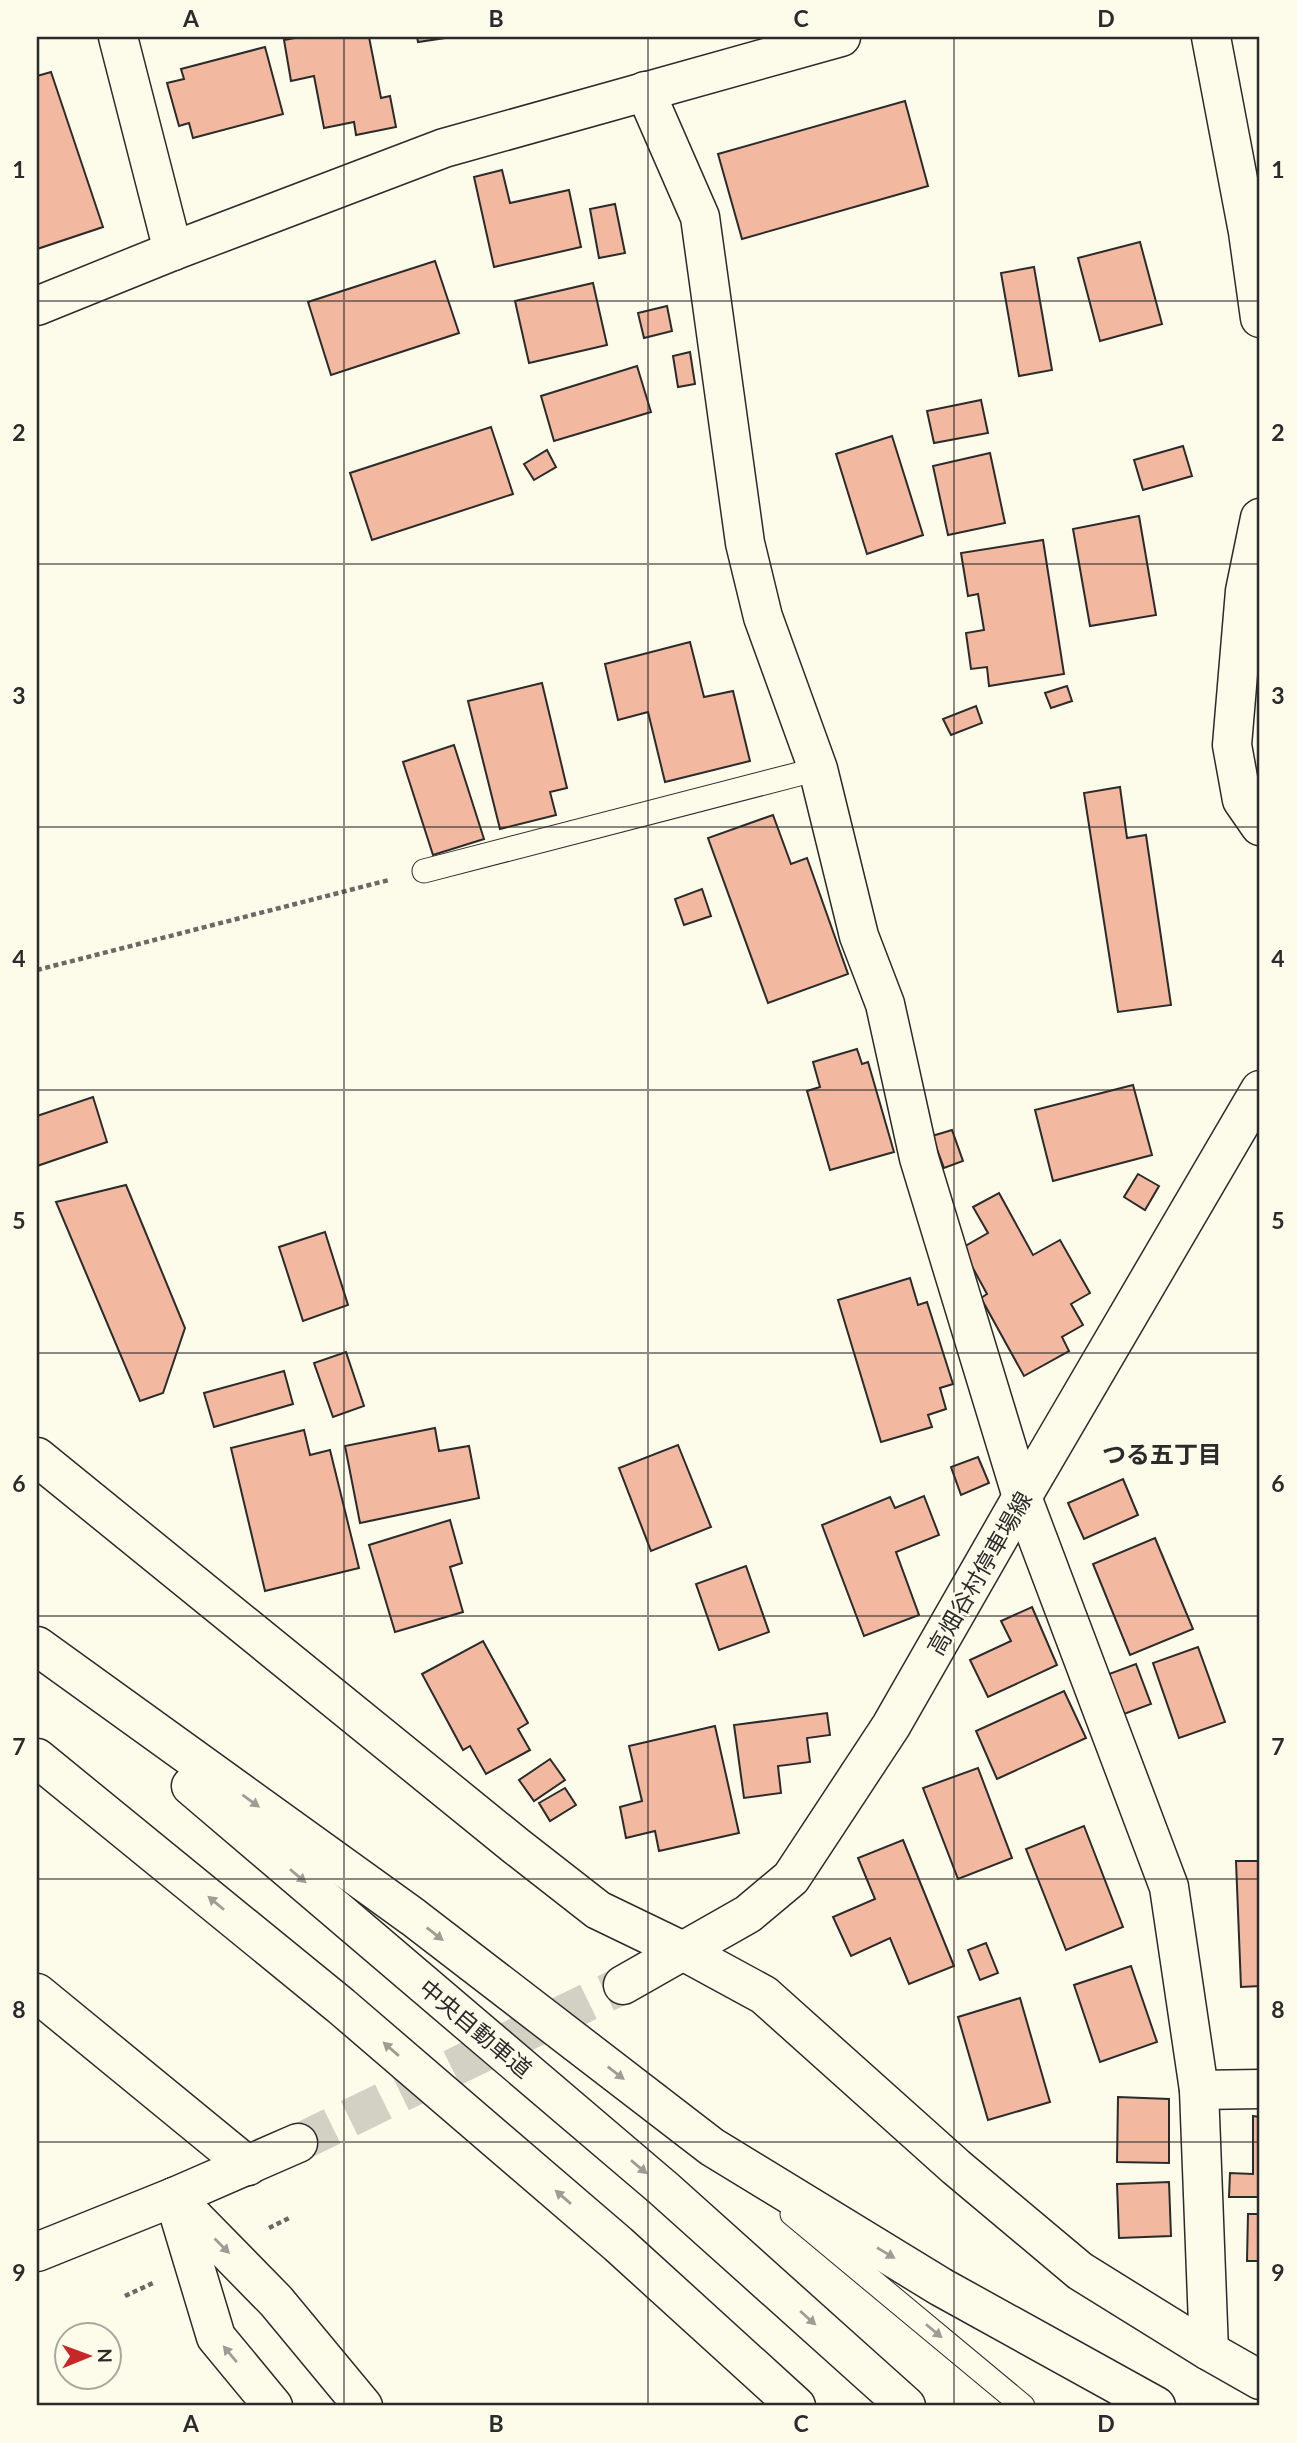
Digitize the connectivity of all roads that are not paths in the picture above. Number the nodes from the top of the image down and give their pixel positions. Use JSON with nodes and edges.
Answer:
{"nodes":[{"id":1,"x":118,"y":37,"type":"edge"},
{"id":2,"x":841,"y":37,"type":"edge"},
{"id":3,"x":1211,"y":37,"type":"edge"},
{"id":4,"x":645,"y":91,"type":"junction"},
{"id":5,"x":173,"y":251,"type":"junction"},
{"id":6,"x":37,"y":306,"type":"edge"},
{"id":7,"x":1260,"y":318,"type":"edge"},
{"id":8,"x":1260,"y":518,"type":"edge"},
{"id":9,"x":818,"y":769,"type":"junction"},
{"id":10,"x":1260,"y":826,"type":"edge"},
{"id":11,"x":424,"y":871,"type":"road end"},
{"id":12,"x":1260,"y":1090,"type":"edge"},
{"id":13,"x":37,"y":1457,"type":"edge"},
{"id":14,"x":1022,"y":1497,"type":"junction"},
{"id":15,"x":37,"y":1646,"type":"edge"},
{"id":16,"x":37,"y":1662,"type":"edge"},
{"id":17,"x":37,"y":1758,"type":"edge"},
{"id":18,"x":685,"y":1952,"type":"junction"},
{"id":19,"x":623,"y":1985,"type":"tunnel mouth"},
{"id":20,"x":37,"y":1993,"type":"edge"},
{"id":21,"x":1260,"y":2089,"type":"edge"},
{"id":22,"x":1199,"y":2091,"type":"junction"},
{"id":23,"x":298,"y":2143,"type":"tunnel mouth"},
{"id":24,"x":712,"y":2147,"type":"junction"},
{"id":25,"x":248,"y":2166,"type":"junction"},
{"id":26,"x":174,"y":2197,"type":"junction"},
{"id":27,"x":618,"y":2244,"type":"junction"},
{"id":28,"x":37,"y":2252,"type":"edge"},
{"id":29,"x":1209,"y":2351,"type":"junction"},
{"id":30,"x":1260,"y":2380,"type":"edge"},
{"id":31,"x":273,"y":2406,"type":"edge"},
{"id":32,"x":363,"y":2406,"type":"edge"},
{"id":33,"x":767,"y":2406,"type":"edge"},
{"id":34,"x":796,"y":2406,"type":"edge"},
{"id":35,"x":906,"y":2406,"type":"edge"},
{"id":36,"x":1023,"y":2406,"type":"edge"},
{"id":37,"x":1156,"y":2406,"type":"edge"}],
"edges":[{"from":1,"to":5,"type":"main road"},
{"from":2,"to":4,"type":"main road"},
{"from":3,"to":7,"type":"main road"},
{"from":4,"to":5,"type":"main road"},
{"from":4,"to":9,"type":"main road"},
{"from":5,"to":6,"type":"main road"},
{"from":8,"to":10,"type":"main road"},
{"from":9,"to":11,"type":"lane"},
{"from":9,"to":14,"type":"main road"},
{"from":12,"to":14,"type":"main road","name":"高畑谷村停車場線"},
{"from":13,"to":18,"type":"main road"},
{"from":14,"to":18,"type":"main road","name":"高畑谷村停車場線"},
{"from":14,"to":22,"type":"main road"},
{"from":15,"to":24,"type":"main road","one_way":true},
{"from":16,"to":35,"type":"main road","name":"中央自動車道","one_way":true},
{"from":27,"to":17,"type":"main road","one_way":true},
{"from":18,"to":19,"type":"main road","name":"高畑谷村停車場線"},
{"from":18,"to":29,"type":"main road"},
{"from":20,"to":25,"type":"main road"},
{"from":21,"to":22,"type":"main road"},
{"from":22,"to":29,"type":"main road"},
{"from":23,"to":25,"type":"main road"},
{"from":24,"to":36,"type":"lane","one_way":true},
{"from":24,"to":37,"type":"main road","one_way":true},
{"from":25,"to":26,"type":"main road"},
{"from":26,"to":28,"type":"main road"},
{"from":31,"to":26,"type":"main road","one_way":true},
{"from":26,"to":32,"type":"main road","one_way":true},
{"from":27,"to":33,"type":"main road"},
{"from":27,"to":34,"type":"main road"},
{"from":29,"to":30,"type":"main road"}]}
